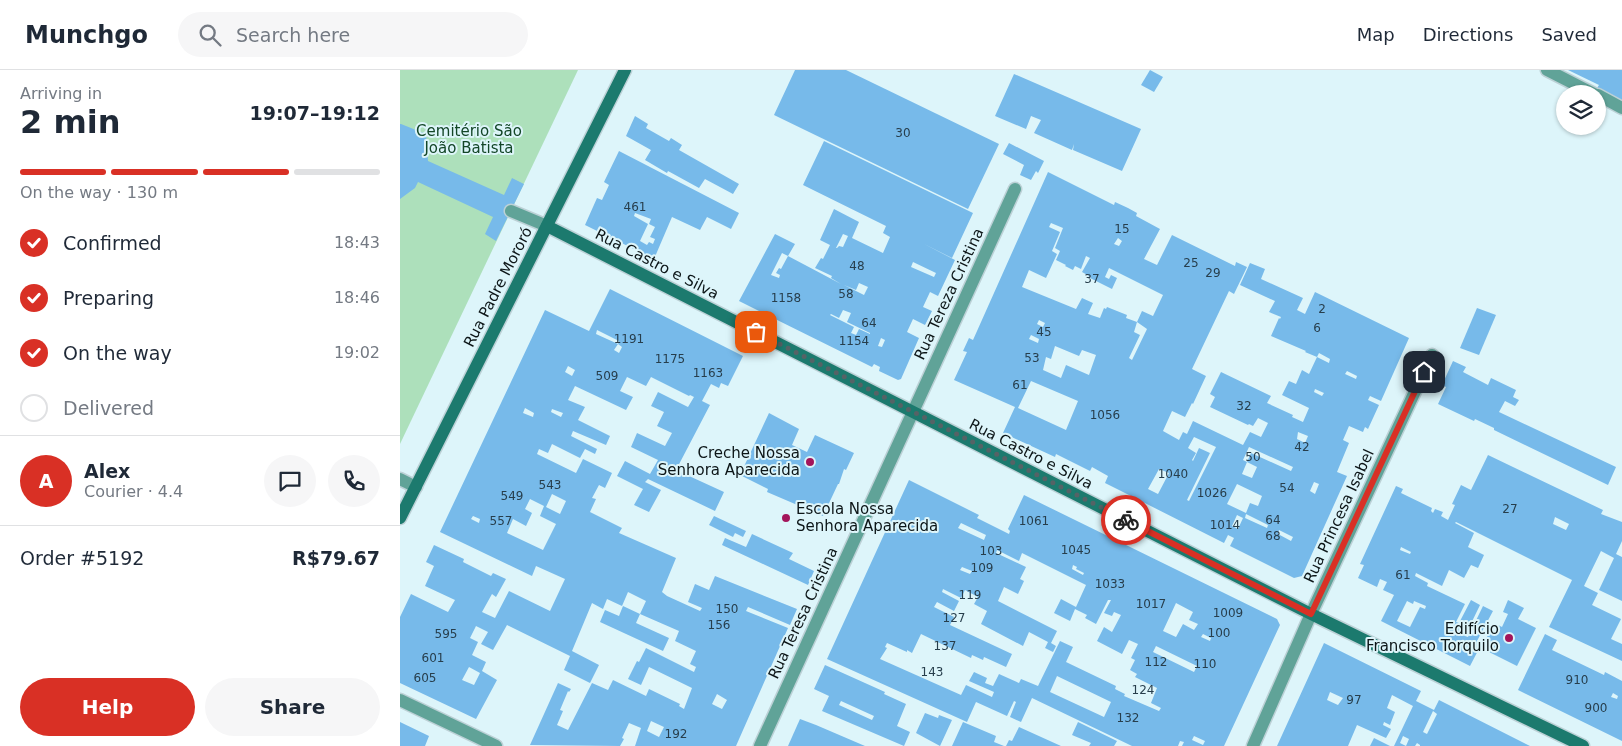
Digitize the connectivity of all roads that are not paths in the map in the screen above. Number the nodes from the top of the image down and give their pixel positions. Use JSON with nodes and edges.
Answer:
{"nodes":[{"id":1,"x":625,"y":70,"type":"edge"},
{"id":2,"x":1547,"y":70,"type":"edge"},
{"id":3,"x":1576,"y":85,"type":"edge"},
{"id":4,"x":1606,"y":100,"type":"edge"},
{"id":5,"x":1622,"y":108,"type":"edge"},
{"id":6,"x":1015,"y":189,"type":"dead end"},
{"id":7,"x":511,"y":211,"type":"dead end"},
{"id":8,"x":547,"y":226,"type":"junction"},
{"id":9,"x":1432,"y":355,"type":"dead end"},
{"id":10,"x":912,"y":412,"type":"junction"},
{"id":11,"x":400,"y":479,"type":"edge"},
{"id":12,"x":416,"y":487,"type":"junction"},
{"id":13,"x":400,"y":518,"type":"edge"},
{"id":14,"x":1311,"y":614,"type":"junction"},
{"id":15,"x":400,"y":700,"type":"edge"},
{"id":16,"x":496,"y":746,"type":"edge"},
{"id":17,"x":760,"y":746,"type":"edge"},
{"id":18,"x":1254,"y":746,"type":"edge"},
{"id":19,"x":1583,"y":746,"type":"edge"}],
"edges":[{"from":1,"to":8,"type":"street","name":"Rua Padre Mororó"},
{"from":2,"to":3,"type":"street"},
{"from":4,"to":5,"type":"street"},
{"from":6,"to":10,"type":"street","name":"Rua Tereza Cristina"},
{"from":7,"to":8,"type":"street"},
{"from":8,"to":10,"type":"street","name":"Rua Castro e Silva"},
{"from":8,"to":12,"type":"street","name":"Rua Padre Mororó"},
{"from":9,"to":14,"type":"street","name":"Rua Princesa Isabel"},
{"from":10,"to":14,"type":"street","name":"Rua Castro e Silva"},
{"from":10,"to":17,"type":"street","name":"Rua Teresa Cristina"},
{"from":11,"to":12,"type":"street"},
{"from":12,"to":13,"type":"street","name":"Rua Padre Mororó"},
{"from":14,"to":18,"type":"street","name":"Rua Princesa Isabel"},
{"from":14,"to":19,"type":"street","name":"Rua Castro e Silva"},
{"from":15,"to":16,"type":"street"}]}
